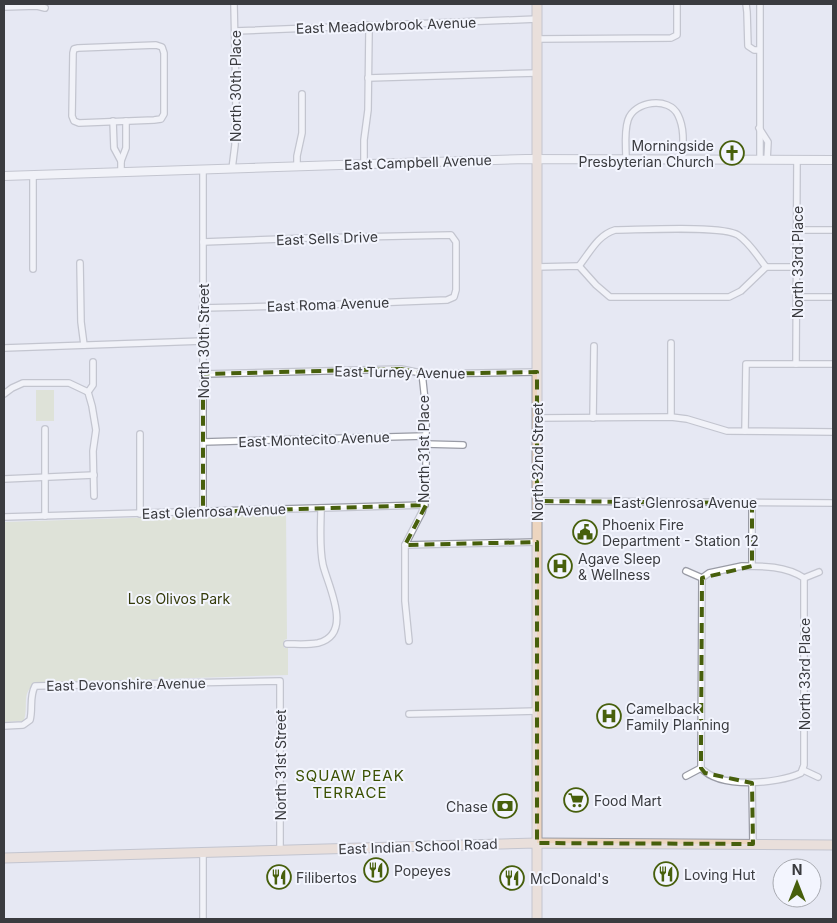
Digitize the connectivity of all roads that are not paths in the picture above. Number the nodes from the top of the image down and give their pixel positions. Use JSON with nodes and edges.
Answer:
{"nodes":[{"id":1,"x":234,"y":4,"type":"edge"},
{"id":2,"x":537,"y":4,"type":"edge"},
{"id":3,"x":677,"y":4,"type":"edge"},
{"id":4,"x":746,"y":4,"type":"edge"},
{"id":5,"x":760,"y":4,"type":"edge"},
{"id":6,"x":4,"y":7,"type":"edge"},
{"id":7,"x":45,"y":8,"type":"dead end"},
{"id":8,"x":537,"y":19,"type":"junction"},
{"id":9,"x":368,"y":25,"type":"junction"},
{"id":10,"x":235,"y":30,"type":"junction"},
{"id":11,"x":537,"y":39,"type":"junction"},
{"id":12,"x":759,"y":50,"type":"junction"},
{"id":13,"x":537,"y":73,"type":"junction"},
{"id":14,"x":368,"y":78,"type":"junction"},
{"id":15,"x":302,"y":94,"type":"dead end"},
{"id":16,"x":126,"y":121,"type":"junction"},
{"id":17,"x":113,"y":122,"type":"junction"},
{"id":18,"x":759,"y":128,"type":"junction"},
{"id":19,"x":759,"y":139,"type":"junction"},
{"id":20,"x":766,"y":139,"type":"junction"},
{"id":21,"x":126,"y":140,"type":"junction"},
{"id":22,"x":114,"y":141,"type":"junction"},
{"id":23,"x":537,"y":158,"type":"junction"},
{"id":24,"x":626,"y":158,"type":"junction"},
{"id":25,"x":121,"y":160,"type":"junction"},
{"id":26,"x":682,"y":160,"type":"junction"},
{"id":27,"x":764,"y":160,"type":"junction"},
{"id":28,"x":797,"y":160,"type":"junction"},
{"id":29,"x":833,"y":160,"type":"edge"},
{"id":30,"x":364,"y":164,"type":"junction"},
{"id":31,"x":297,"y":166,"type":"junction"},
{"id":32,"x":232,"y":169,"type":"junction"},
{"id":33,"x":203,"y":170,"type":"junction"},
{"id":34,"x":121,"y":172,"type":"junction"},
{"id":35,"x":33,"y":175,"type":"junction"},
{"id":36,"x":4,"y":176,"type":"edge"},
{"id":37,"x":797,"y":230,"type":"junction"},
{"id":38,"x":833,"y":230,"type":"edge"},
{"id":39,"x":203,"y":242,"type":"junction"},
{"id":40,"x":80,"y":263,"type":"dead end"},
{"id":41,"x":579,"y":266,"type":"junction"},
{"id":42,"x":536,"y":267,"type":"junction"},
{"id":43,"x":766,"y":267,"type":"junction"},
{"id":44,"x":797,"y":267,"type":"junction"},
{"id":45,"x":34,"y":269,"type":"dead end"},
{"id":46,"x":454,"y":297,"type":"joint"},
{"id":47,"x":797,"y":297,"type":"junction"},
{"id":48,"x":833,"y":297,"type":"edge"},
{"id":49,"x":202,"y":308,"type":"junction"},
{"id":50,"x":203,"y":341,"type":"junction"},
{"id":51,"x":671,"y":343,"type":"dead end"},
{"id":52,"x":84,"y":344,"type":"junction"},
{"id":53,"x":594,"y":346,"type":"dead end"},
{"id":54,"x":4,"y":348,"type":"edge"},
{"id":55,"x":93,"y":362,"type":"dead end"},
{"id":56,"x":796,"y":364,"type":"junction"},
{"id":57,"x":833,"y":364,"type":"edge"},
{"id":58,"x":536,"y":372,"type":"junction"},
{"id":59,"x":422,"y":373,"type":"junction"},
{"id":60,"x":203,"y":374,"type":"junction"},
{"id":61,"x":88,"y":392,"type":"junction"},
{"id":62,"x":4,"y":394,"type":"edge"},
{"id":63,"x":671,"y":417,"type":"junction"},
{"id":64,"x":536,"y":418,"type":"junction"},
{"id":65,"x":593,"y":418,"type":"junction"},
{"id":66,"x":45,"y":429,"type":"dead end"},
{"id":67,"x":745,"y":431,"type":"junction"},
{"id":68,"x":833,"y":432,"type":"edge"},
{"id":69,"x":140,"y":434,"type":"dead end"},
{"id":70,"x":425,"y":436,"type":"junction"},
{"id":71,"x":203,"y":442,"type":"junction"},
{"id":72,"x":425,"y":444,"type":"junction"},
{"id":73,"x":463,"y":445,"type":"dead end"},
{"id":74,"x":94,"y":475,"type":"junction"},
{"id":75,"x":45,"y":478,"type":"junction"},
{"id":76,"x":4,"y":479,"type":"edge"},
{"id":77,"x":94,"y":496,"type":"dead end"},
{"id":78,"x":537,"y":501,"type":"junction"},
{"id":79,"x":752,"y":503,"type":"junction"},
{"id":80,"x":833,"y":503,"type":"edge"},
{"id":81,"x":425,"y":505,"type":"junction"},
{"id":82,"x":321,"y":508,"type":"junction"},
{"id":83,"x":203,"y":512,"type":"junction"},
{"id":84,"x":140,"y":514,"type":"junction"},
{"id":85,"x":45,"y":516,"type":"junction"},
{"id":86,"x":4,"y":517,"type":"edge"},
{"id":87,"x":537,"y":542,"type":"junction"},
{"id":88,"x":405,"y":546,"type":"junction"},
{"id":89,"x":752,"y":566,"type":"junction"},
{"id":90,"x":686,"y":571,"type":"dead end"},
{"id":91,"x":819,"y":572,"type":"dead end"},
{"id":92,"x":702,"y":578,"type":"junction"},
{"id":93,"x":804,"y":578,"type":"junction"},
{"id":94,"x":409,"y":641,"type":"dead end"},
{"id":95,"x":287,"y":644,"type":"dead end"},
{"id":96,"x":280,"y":681,"type":"joint"},
{"id":97,"x":537,"y":711,"type":"junction"},
{"id":98,"x":410,"y":714,"type":"dead end"},
{"id":99,"x":4,"y":726,"type":"edge"},
{"id":100,"x":701,"y":768,"type":"junction"},
{"id":101,"x":803,"y":770,"type":"junction"},
{"id":102,"x":686,"y":776,"type":"dead end"},
{"id":103,"x":818,"y":777,"type":"dead end"},
{"id":104,"x":752,"y":782,"type":"junction"},
{"id":105,"x":537,"y":843,"type":"junction"},
{"id":106,"x":753,"y":844,"type":"junction"},
{"id":107,"x":833,"y":845,"type":"edge"},
{"id":108,"x":280,"y":850,"type":"junction"},
{"id":109,"x":203,"y":851,"type":"junction"},
{"id":110,"x":4,"y":858,"type":"edge"},
{"id":111,"x":203,"y":919,"type":"edge"},
{"id":112,"x":537,"y":919,"type":"edge"}],
"edges":[{"from":1,"to":10,"type":"street","name":"North 30th Place"},
{"from":2,"to":8,"type":"main road","name":"North 32nd Street"},
{"from":3,"to":11,"type":"street"},
{"from":4,"to":12,"type":"street"},
{"from":5,"to":12,"type":"street"},
{"from":6,"to":7,"type":"street"},
{"from":8,"to":9,"type":"street","name":"East Meadowbrook Avenue"},
{"from":8,"to":11,"type":"main road","name":"North 32nd Street"},
{"from":9,"to":10,"type":"street","name":"East Meadowbrook Avenue"},
{"from":9,"to":14,"type":"street"},
{"from":10,"to":32,"type":"street","name":"North 30th Place"},
{"from":11,"to":13,"type":"main road","name":"North 32nd Street"},
{"from":12,"to":18,"type":"street"},
{"from":13,"to":14,"type":"street"},
{"from":13,"to":23,"type":"main road","name":"North 32nd Street"},
{"from":14,"to":30,"type":"street"},
{"from":15,"to":31,"type":"street"},
{"from":16,"to":17,"type":"street"},
{"from":16,"to":17,"type":"street"},
{"from":16,"to":21,"type":"street"},
{"from":17,"to":22,"type":"street"},
{"from":18,"to":19,"type":"street"},
{"from":18,"to":20,"type":"street"},
{"from":19,"to":20,"type":"street"},
{"from":19,"to":27,"type":"street"},
{"from":20,"to":27,"type":"street"},
{"from":21,"to":22,"type":"street"},
{"from":21,"to":25,"type":"street"},
{"from":22,"to":25,"type":"street"},
{"from":23,"to":24,"type":"street","name":"East Campbell Avenue"},
{"from":23,"to":30,"type":"street","name":"East Campbell Avenue"},
{"from":23,"to":42,"type":"main road","name":"North 32nd Street"},
{"from":24,"to":26,"type":"street","name":"East Campbell Avenue"},
{"from":24,"to":26,"type":"street"},
{"from":25,"to":34,"type":"street"},
{"from":26,"to":27,"type":"street","name":"East Campbell Avenue"},
{"from":27,"to":28,"type":"street","name":"East Campbell Avenue"},
{"from":28,"to":29,"type":"street","name":"East Campbell Avenue"},
{"from":28,"to":37,"type":"street","name":"North 33rd Place"},
{"from":30,"to":31,"type":"street","name":"East Campbell Avenue"},
{"from":31,"to":32,"type":"street","name":"East Campbell Avenue"},
{"from":32,"to":33,"type":"street","name":"East Campbell Avenue"},
{"from":33,"to":34,"type":"street","name":"East Campbell Avenue"},
{"from":33,"to":39,"type":"street","name":"North 30th Street"},
{"from":34,"to":35,"type":"street","name":"East Campbell Avenue"},
{"from":35,"to":36,"type":"street","name":"East Campbell Avenue"},
{"from":35,"to":45,"type":"street"},
{"from":37,"to":38,"type":"street"},
{"from":37,"to":44,"type":"street","name":"North 33rd Place"},
{"from":39,"to":46,"type":"street","name":"East Sells Drive"},
{"from":39,"to":49,"type":"street","name":"North 30th Street"},
{"from":40,"to":52,"type":"street"},
{"from":41,"to":42,"type":"street"},
{"from":41,"to":43,"type":"street"},
{"from":41,"to":43,"type":"street"},
{"from":42,"to":58,"type":"main road","name":"North 32nd Street"},
{"from":43,"to":44,"type":"street"},
{"from":44,"to":47,"type":"street","name":"North 33rd Place"},
{"from":46,"to":49,"type":"street","name":"East Roma Avenue"},
{"from":47,"to":48,"type":"street"},
{"from":47,"to":56,"type":"street","name":"North 33rd Place"},
{"from":49,"to":50,"type":"street","name":"North 30th Street"},
{"from":50,"to":52,"type":"street"},
{"from":50,"to":60,"type":"street","name":"North 30th Street"},
{"from":51,"to":63,"type":"street"},
{"from":52,"to":54,"type":"street"},
{"from":53,"to":65,"type":"street"},
{"from":55,"to":61,"type":"street"},
{"from":56,"to":57,"type":"street"},
{"from":56,"to":67,"type":"street"},
{"from":58,"to":59,"type":"street","name":"East Turney Avenue"},
{"from":58,"to":64,"type":"main road","name":"North 32nd Street"},
{"from":59,"to":60,"type":"street","name":"East Turney Avenue"},
{"from":59,"to":70,"type":"street","name":"North 31st Place"},
{"from":60,"to":71,"type":"street","name":"North 30th Street"},
{"from":61,"to":62,"type":"street"},
{"from":61,"to":74,"type":"street"},
{"from":63,"to":65,"type":"street"},
{"from":63,"to":67,"type":"street"},
{"from":64,"to":65,"type":"street"},
{"from":64,"to":78,"type":"main road","name":"North 32nd Street"},
{"from":66,"to":75,"type":"street"},
{"from":67,"to":68,"type":"street"},
{"from":69,"to":84,"type":"street"},
{"from":70,"to":71,"type":"street","name":"East Montecito Avenue"},
{"from":70,"to":72,"type":"street","name":"North 31st Place"},
{"from":71,"to":83,"type":"street","name":"North 30th Street"},
{"from":72,"to":73,"type":"street"},
{"from":72,"to":81,"type":"street","name":"North 31st Place"},
{"from":74,"to":75,"type":"street"},
{"from":74,"to":77,"type":"street"},
{"from":75,"to":76,"type":"street"},
{"from":75,"to":85,"type":"street"},
{"from":78,"to":79,"type":"street","name":"East Glenrosa Avenue"},
{"from":78,"to":87,"type":"main road","name":"North 32nd Street"},
{"from":79,"to":80,"type":"street","name":"East Glenrosa Avenue"},
{"from":79,"to":89,"type":"street"},
{"from":81,"to":82,"type":"street","name":"East Glenrosa Avenue"},
{"from":81,"to":88,"type":"street","name":"North 31st Place"},
{"from":82,"to":83,"type":"street","name":"East Glenrosa Avenue"},
{"from":82,"to":95,"type":"street"},
{"from":83,"to":84,"type":"street","name":"East Glenrosa Avenue"},
{"from":84,"to":85,"type":"street","name":"East Glenrosa Avenue"},
{"from":85,"to":86,"type":"street","name":"East Glenrosa Avenue"},
{"from":87,"to":88,"type":"street"},
{"from":87,"to":97,"type":"main road","name":"North 32nd Street"},
{"from":88,"to":94,"type":"street","name":"North 31st Place"},
{"from":89,"to":92,"type":"street"},
{"from":89,"to":93,"type":"street"},
{"from":90,"to":92,"type":"street"},
{"from":91,"to":93,"type":"street"},
{"from":92,"to":100,"type":"street"},
{"from":93,"to":101,"type":"street","name":"North 33rd Place"},
{"from":96,"to":99,"type":"street","name":"East Devonshire Avenue"},
{"from":96,"to":108,"type":"street","name":"North 31st Street"},
{"from":97,"to":98,"type":"street"},
{"from":97,"to":105,"type":"main road","name":"North 32nd Street"},
{"from":100,"to":102,"type":"street"},
{"from":100,"to":104,"type":"street"},
{"from":101,"to":103,"type":"street"},
{"from":101,"to":104,"type":"street"},
{"from":104,"to":106,"type":"street"},
{"from":105,"to":106,"type":"main road","name":"East Indian School Road"},
{"from":105,"to":108,"type":"main road","name":"East Indian School Road"},
{"from":105,"to":112,"type":"main road","name":"North 32nd Street"},
{"from":106,"to":107,"type":"main road","name":"East Indian School Road"},
{"from":108,"to":109,"type":"main road","name":"East Indian School Road"},
{"from":109,"to":110,"type":"main road","name":"East Indian School Road"},
{"from":109,"to":111,"type":"street"}]}
